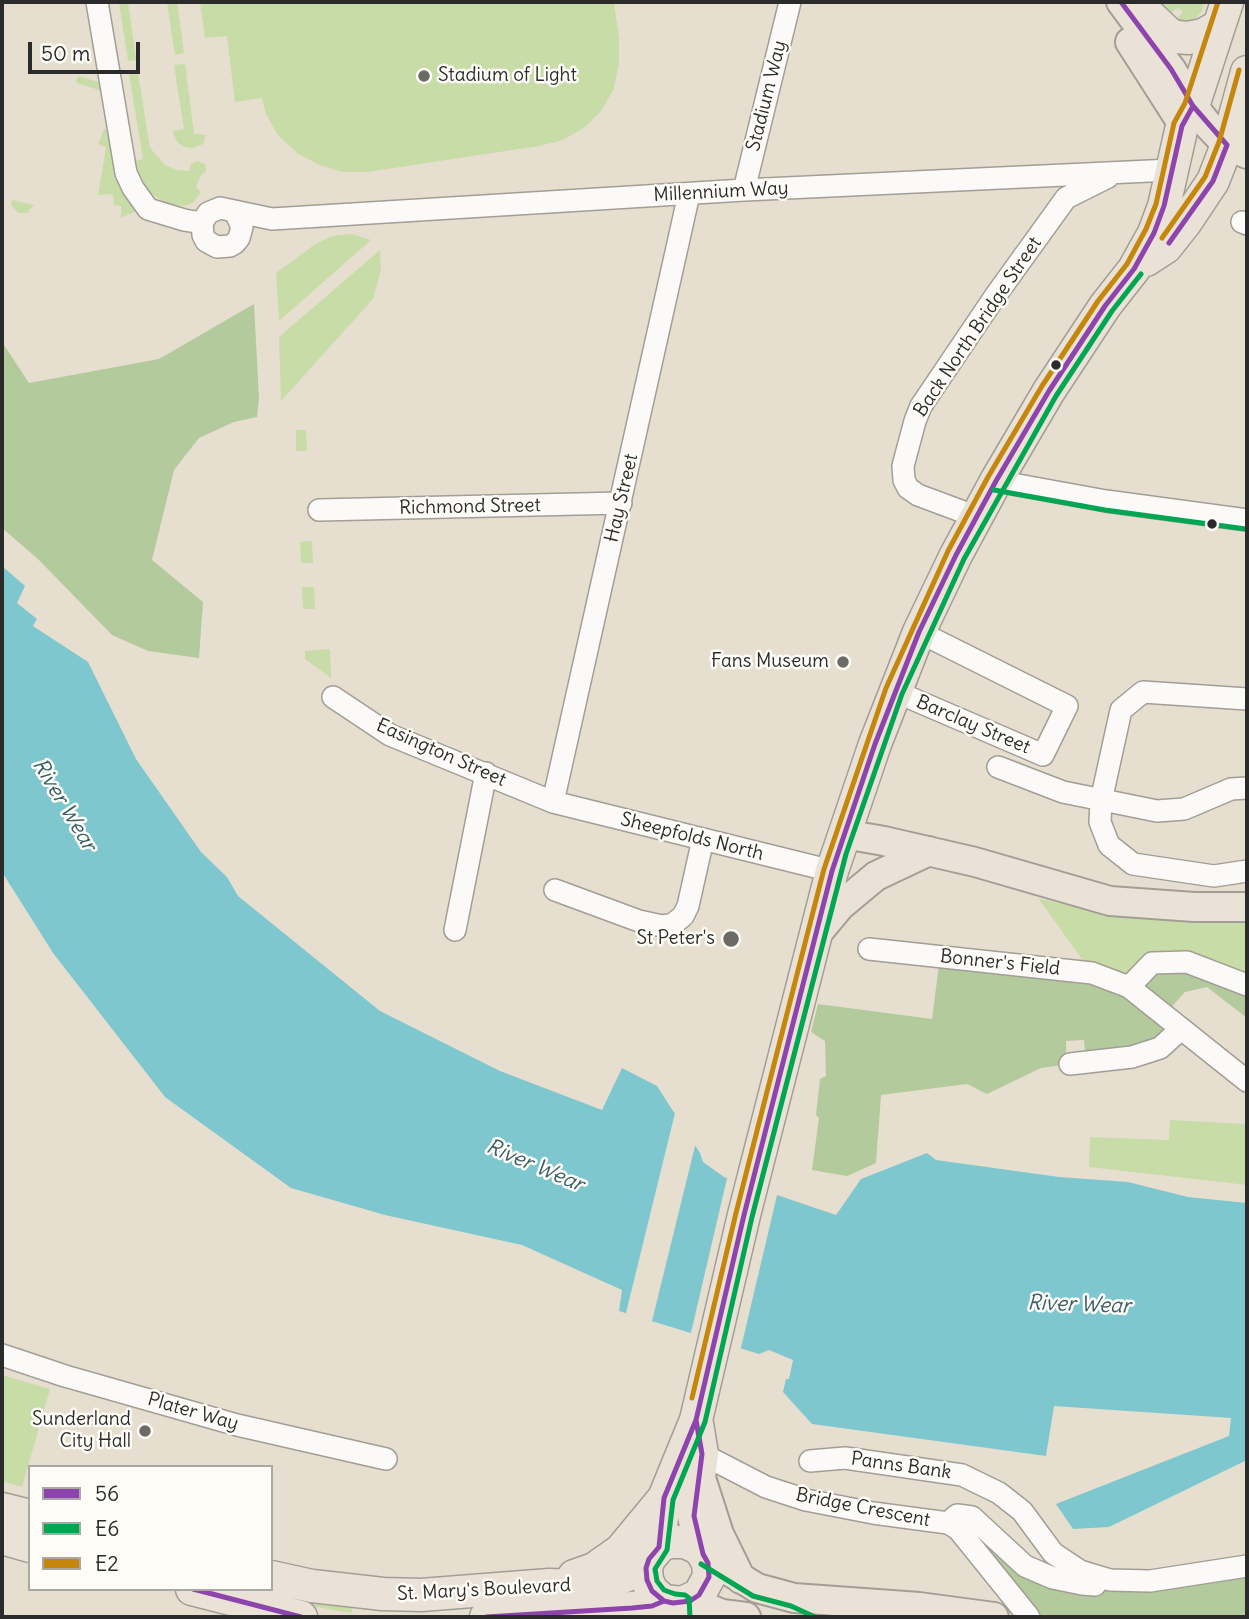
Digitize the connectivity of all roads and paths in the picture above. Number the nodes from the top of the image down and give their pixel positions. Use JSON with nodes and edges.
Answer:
{"nodes":[{"id":1,"x":97,"y":2,"type":"edge"},
{"id":2,"x":790,"y":2,"type":"edge"},
{"id":3,"x":1103,"y":2,"type":"edge"},
{"id":4,"x":1121,"y":2,"type":"edge"},
{"id":5,"x":1135,"y":2,"type":"edge"},
{"id":6,"x":1223,"y":14,"type":"edge"},
{"id":7,"x":1247,"y":72,"type":"edge"},
{"id":8,"x":1183,"y":113,"type":"junction"},
{"id":9,"x":1237,"y":149,"type":"edge"},
{"id":10,"x":1171,"y":170,"type":"junction"},
{"id":11,"x":1119,"y":173,"type":"junction"},
{"id":12,"x":744,"y":190,"type":"junction"},
{"id":13,"x":689,"y":194,"type":"junction"},
{"id":14,"x":238,"y":222,"type":"junction"},
{"id":15,"x":202,"y":223,"type":"junction"},
{"id":16,"x":1154,"y":233,"type":"junction"},
{"id":17,"x":1133,"y":269,"type":"junction"},
{"id":18,"x":996,"y":481,"type":"junction"},
{"id":19,"x":621,"y":503,"type":"junction"},
{"id":20,"x":319,"y":510,"type":"dead end"},
{"id":21,"x":977,"y":517,"type":"junction"},
{"id":22,"x":1247,"y":520,"type":"edge"},
{"id":23,"x":919,"y":632,"type":"junction"},
{"id":24,"x":894,"y":691,"type":"junction"},
{"id":25,"x":333,"y":697,"type":"dead end"},
{"id":26,"x":1247,"y":699,"type":"edge"},
{"id":27,"x":998,"y":766,"type":"dead end"},
{"id":28,"x":486,"y":773,"type":"junction"},
{"id":29,"x":1247,"y":788,"type":"edge"},
{"id":30,"x":1101,"y":801,"type":"junction"},
{"id":31,"x":553,"y":802,"type":"junction"},
{"id":32,"x":844,"y":834,"type":"junction"},
{"id":33,"x":703,"y":839,"type":"junction"},
{"id":34,"x":929,"y":851,"type":"junction"},
{"id":35,"x":832,"y":871,"type":"junction"},
{"id":36,"x":1247,"y":871,"type":"edge"},
{"id":37,"x":555,"y":890,"type":"dead end"},
{"id":38,"x":1247,"y":907,"type":"edge"},
{"id":39,"x":455,"y":930,"type":"dead end"},
{"id":40,"x":815,"y":936,"type":"junction"},
{"id":41,"x":869,"y":949,"type":"dead end"},
{"id":42,"x":1247,"y":985,"type":"edge"},
{"id":43,"x":1129,"y":987,"type":"junction"},
{"id":44,"x":1181,"y":1029,"type":"junction"},
{"id":45,"x":1070,"y":1064,"type":"dead end"},
{"id":46,"x":1247,"y":1081,"type":"edge"},
{"id":47,"x":2,"y":1356,"type":"edge"},
{"id":48,"x":698,"y":1410,"type":"junction"},
{"id":49,"x":386,"y":1459,"type":"dead end"},
{"id":50,"x":810,"y":1461,"type":"dead end"},
{"id":51,"x":701,"y":1464,"type":"junction"},
{"id":52,"x":664,"y":1498,"type":"junction"},
{"id":53,"x":2,"y":1508,"type":"edge"},
{"id":54,"x":28,"y":1515,"type":"edge"},
{"id":55,"x":948,"y":1522,"type":"junction"},
{"id":56,"x":2,"y":1538,"type":"edge"},
{"id":57,"x":28,"y":1545,"type":"edge"},
{"id":58,"x":654,"y":1553,"type":"junction"},
{"id":59,"x":704,"y":1556,"type":"junction"},
{"id":60,"x":1247,"y":1566,"type":"edge"},
{"id":61,"x":273,"y":1577,"type":"edge"},
{"id":62,"x":741,"y":1580,"type":"junction"},
{"id":63,"x":1110,"y":1580,"type":"junction"},
{"id":64,"x":549,"y":1585,"type":"junction"},
{"id":65,"x":200,"y":1591,"type":"edge"},
{"id":66,"x":793,"y":1598,"type":"junction"},
{"id":67,"x":679,"y":1606,"type":"edge"},
{"id":68,"x":301,"y":1617,"type":"edge"},
{"id":69,"x":486,"y":1617,"type":"edge"},
{"id":70,"x":746,"y":1617,"type":"edge"},
{"id":71,"x":835,"y":1617,"type":"edge"},
{"id":72,"x":994,"y":1617,"type":"edge"},
{"id":73,"x":1029,"y":1617,"type":"edge"}],
"edges":[{"from":1,"to":15,"type":"street"},
{"from":2,"to":12,"type":"street","name":"Stadium Way"},
{"from":3,"to":8,"type":"main road"},
{"from":4,"to":8,"type":"main road"},
{"from":5,"to":6,"type":"highway"},
{"from":6,"to":8,"type":"highway"},
{"from":7,"to":8,"type":"highway"},
{"from":7,"to":9,"type":"highway"},
{"from":8,"to":9,"type":"main road"},
{"from":8,"to":10,"type":"highway"},
{"from":9,"to":16,"type":"highway"},
{"from":9,"to":17,"type":"highway"},
{"from":10,"to":11,"type":"street","name":"Millennium Way"},
{"from":10,"to":16,"type":"highway"},
{"from":11,"to":12,"type":"street","name":"Millennium Way"},
{"from":11,"to":21,"type":"street","name":"Back North Bridge Street"},
{"from":12,"to":13,"type":"street","name":"Millennium Way"},
{"from":13,"to":14,"type":"street","name":"Millennium Way"},
{"from":13,"to":19,"type":"street","name":"Hay Street"},
{"from":14,"to":15,"type":"street"},
{"from":14,"to":15,"type":"street"},
{"from":16,"to":17,"type":"highway"},
{"from":17,"to":18,"type":"highway"},
{"from":18,"to":21,"type":"highway"},
{"from":18,"to":22,"type":"street"},
{"from":19,"to":20,"type":"street","name":"Richmond Street"},
{"from":19,"to":31,"type":"street","name":"Hay Street"},
{"from":21,"to":23,"type":"highway"},
{"from":23,"to":24,"type":"highway"},
{"from":23,"to":24,"type":"street","name":"Barclay Street"},
{"from":24,"to":32,"type":"highway"},
{"from":25,"to":28,"type":"street","name":"Easington Street"},
{"from":26,"to":30,"type":"street"},
{"from":27,"to":30,"type":"street"},
{"from":28,"to":31,"type":"street","name":"Easington Street"},
{"from":28,"to":39,"type":"street"},
{"from":29,"to":30,"type":"street"},
{"from":30,"to":36,"type":"street"},
{"from":31,"to":33,"type":"street","name":"Sheepfolds North"},
{"from":32,"to":34,"type":"main road"},
{"from":32,"to":35,"type":"highway"},
{"from":33,"to":35,"type":"street","name":"Sheepfolds North"},
{"from":33,"to":37,"type":"street"},
{"from":34,"to":38,"type":"main road"},
{"from":34,"to":40,"type":"main road"},
{"from":35,"to":40,"type":"highway"},
{"from":40,"to":48,"type":"highway"},
{"from":41,"to":43,"type":"street","name":"Bonner's Field"},
{"from":42,"to":43,"type":"street"},
{"from":43,"to":44,"type":"street","name":"Bonner's Field"},
{"from":44,"to":45,"type":"street"},
{"from":44,"to":46,"type":"street","name":"Bonner's Field"},
{"from":47,"to":49,"type":"street","name":"Plater Way"},
{"from":48,"to":51,"type":"highway"},
{"from":48,"to":52,"type":"highway"},
{"from":50,"to":63,"type":"street","name":"Panns Bank"},
{"from":51,"to":55,"type":"street","name":"Bridge Crescent"},
{"from":51,"to":59,"type":"highway"},
{"from":51,"to":62,"type":"main road"},
{"from":52,"to":58,"type":"highway"},
{"from":52,"to":64,"type":"highway"},
{"from":53,"to":54,"type":"highway"},
{"from":55,"to":63,"type":"street","name":"Bridge Crescent"},
{"from":55,"to":73,"type":"street"},
{"from":56,"to":57,"type":"highway"},
{"from":58,"to":59,"type":"highway"},
{"from":58,"to":64,"type":"highway","name":"St. Mary's Boulevard"},
{"from":58,"to":67,"type":"highway"},
{"from":59,"to":62,"type":"main road"},
{"from":59,"to":67,"type":"highway"},
{"from":60,"to":63,"type":"street","name":"Panns Bank"},
{"from":61,"to":64,"type":"highway","name":"St. Mary's Boulevard"},
{"from":62,"to":66,"type":"main road"},
{"from":65,"to":68,"type":"highway"},
{"from":66,"to":71,"type":"street"},
{"from":66,"to":72,"type":"main road"},
{"from":67,"to":69,"type":"highway","name":"St. Mary's Boulevard"},
{"from":67,"to":70,"type":"main road"}]}
